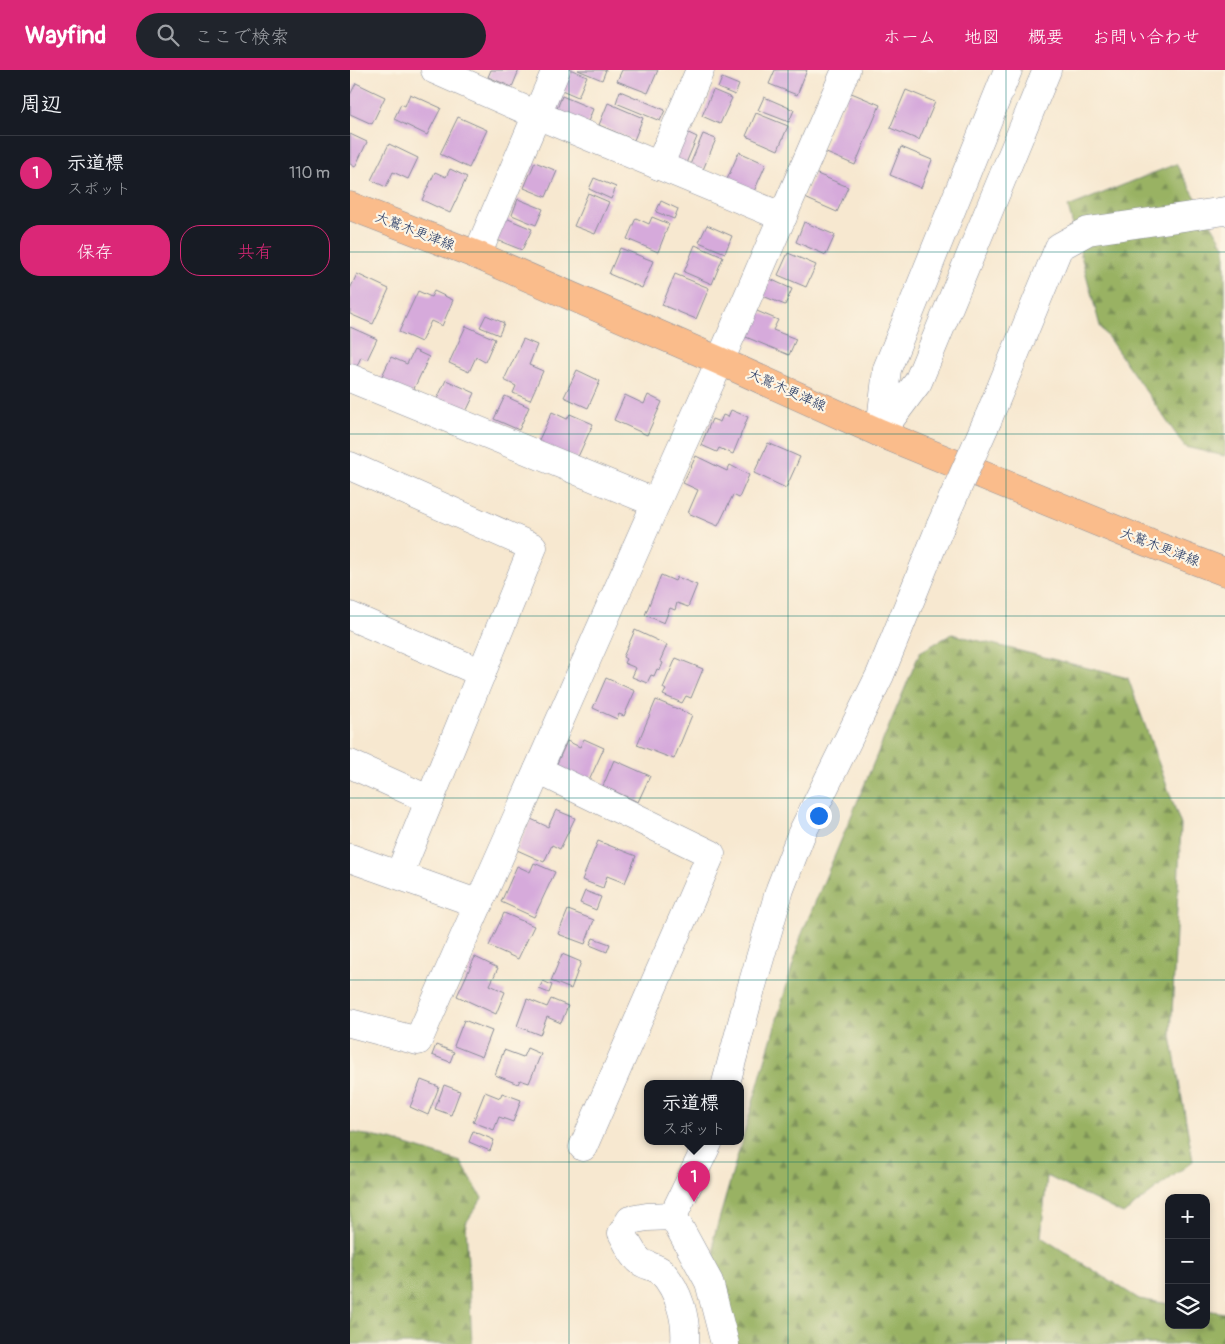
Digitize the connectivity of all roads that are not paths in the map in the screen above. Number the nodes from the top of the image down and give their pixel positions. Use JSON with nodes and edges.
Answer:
{"nodes":[{"id":1,"x":435,"y":70,"type":"edge"},
{"id":2,"x":556,"y":70,"type":"edge"},
{"id":3,"x":700,"y":70,"type":"edge"},
{"id":4,"x":846,"y":70,"type":"edge"},
{"id":5,"x":1008,"y":70,"type":"edge"},
{"id":6,"x":1047,"y":70,"type":"edge"},
{"id":7,"x":537,"y":115,"type":"junction"},
{"id":8,"x":659,"y":166,"type":"junction"},
{"id":9,"x":350,"y":206,"type":"edge"},
{"id":10,"x":1225,"y":211,"type":"edge"},
{"id":11,"x":783,"y":217,"type":"junction"},
{"id":12,"x":477,"y":254,"type":"junction"},
{"id":13,"x":720,"y":360,"type":"junction"},
{"id":14,"x":350,"y":378,"type":"edge"},
{"id":15,"x":880,"y":433,"type":"junction"},
{"id":16,"x":350,"y":466,"type":"edge"},
{"id":17,"x":656,"y":503,"type":"junction"},
{"id":18,"x":1225,"y":572,"type":"edge"},
{"id":19,"x":350,"y":616,"type":"edge"},
{"id":20,"x":482,"y":672,"type":"junction"},
{"id":21,"x":350,"y":764,"type":"edge"},
{"id":22,"x":538,"y":770,"type":"junction"},
{"id":23,"x":430,"y":800,"type":"junction"},
{"id":24,"x":350,"y":858,"type":"edge"},
{"id":25,"x":399,"y":876,"type":"junction"},
{"id":26,"x":479,"y":904,"type":"junction"},
{"id":27,"x":350,"y":1024,"type":"edge"},
{"id":28,"x":727,"y":1080,"type":"edge"},
{"id":29,"x":707,"y":1145,"type":"edge"},
{"id":30,"x":583,"y":1147,"type":"dead end"},
{"id":31,"x":673,"y":1216,"type":"junction"},
{"id":32,"x":685,"y":1344,"type":"edge"},
{"id":33,"x":725,"y":1344,"type":"edge"}],
"edges":[{"from":1,"to":7,"type":"street"},
{"from":2,"to":7,"type":"street"},
{"from":3,"to":8,"type":"street"},
{"from":4,"to":11,"type":"street"},
{"from":5,"to":15,"type":"street"},
{"from":6,"to":15,"type":"street"},
{"from":7,"to":8,"type":"street"},
{"from":7,"to":12,"type":"street"},
{"from":8,"to":11,"type":"street"},
{"from":9,"to":12,"type":"main road","name":"大鷲木更津線"},
{"from":10,"to":28,"type":"street","bridge":true},
{"from":11,"to":13,"type":"street"},
{"from":12,"to":13,"type":"main road","name":"大鷲木更津線"},
{"from":13,"to":15,"type":"main road","name":"大鷲木更津線"},
{"from":13,"to":17,"type":"street"},
{"from":14,"to":17,"type":"street"},
{"from":15,"to":18,"type":"main road","name":"大鷲木更津線"},
{"from":16,"to":20,"type":"street"},
{"from":17,"to":22,"type":"street"},
{"from":19,"to":20,"type":"street"},
{"from":20,"to":23,"type":"street"},
{"from":21,"to":23,"type":"street"},
{"from":22,"to":26,"type":"street"},
{"from":22,"to":30,"type":"street"},
{"from":23,"to":25,"type":"street"},
{"from":24,"to":25,"type":"street"},
{"from":25,"to":26,"type":"street"},
{"from":26,"to":27,"type":"street"},
{"from":29,"to":31,"type":"street"},
{"from":31,"to":32,"type":"street"},
{"from":31,"to":33,"type":"street"}]}
